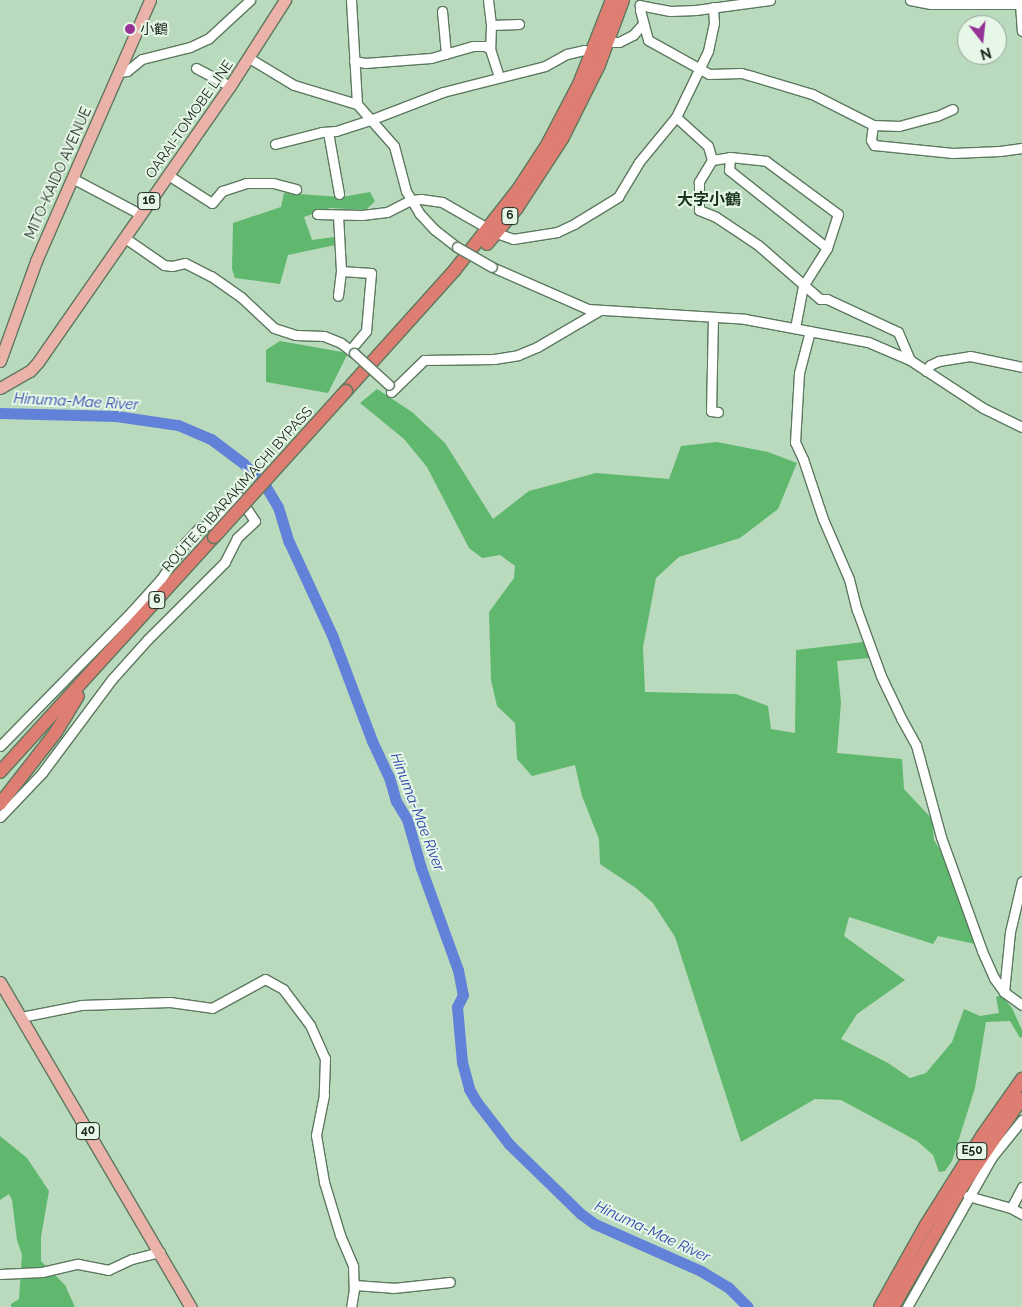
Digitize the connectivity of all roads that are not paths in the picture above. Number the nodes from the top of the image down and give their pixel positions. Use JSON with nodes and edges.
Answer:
{"nodes":[{"id":1,"x":150,"y":0,"type":"edge"},
{"id":2,"x":250,"y":0,"type":"edge"},
{"id":3,"x":284,"y":0,"type":"edge"},
{"id":4,"x":351,"y":0,"type":"edge"},
{"id":5,"x":488,"y":0,"type":"edge"},
{"id":6,"x":612,"y":0,"type":"edge"},
{"id":7,"x":623,"y":0,"type":"edge"},
{"id":8,"x":770,"y":0,"type":"edge"},
{"id":9,"x":910,"y":0,"type":"edge"},
{"id":10,"x":1021,"y":4,"type":"edge"},
{"id":11,"x":714,"y":5,"type":"edge"},
{"id":12,"x":442,"y":11,"type":"dead end"},
{"id":13,"x":520,"y":24,"type":"dead end"},
{"id":14,"x":643,"y":24,"type":"junction"},
{"id":15,"x":492,"y":25,"type":"junction"},
{"id":16,"x":1022,"y":31,"type":"edge"},
{"id":17,"x":633,"y":35,"type":"junction"},
{"id":18,"x":648,"y":40,"type":"junction"},
{"id":19,"x":609,"y":42,"type":"junction"},
{"id":20,"x":490,"y":49,"type":"junction"},
{"id":21,"x":592,"y":52,"type":"junction"},
{"id":22,"x":446,"y":54,"type":"junction"},
{"id":23,"x":249,"y":58,"type":"junction"},
{"id":24,"x":354,"y":61,"type":"junction"},
{"id":25,"x":196,"y":68,"type":"dead end"},
{"id":26,"x":700,"y":70,"type":"junction"},
{"id":27,"x":119,"y":72,"type":"junction"},
{"id":28,"x":499,"y":76,"type":"junction"},
{"id":29,"x":230,"y":86,"type":"junction"},
{"id":30,"x":357,"y":104,"type":"junction"},
{"id":31,"x":953,"y":109,"type":"dead end"},
{"id":32,"x":676,"y":117,"type":"junction"},
{"id":33,"x":370,"y":120,"type":"junction"},
{"id":34,"x":873,"y":124,"type":"junction"},
{"id":35,"x":328,"y":132,"type":"junction"},
{"id":36,"x":275,"y":144,"type":"dead end"},
{"id":37,"x":1022,"y":148,"type":"edge"},
{"id":38,"x":730,"y":158,"type":"junction"},
{"id":39,"x":712,"y":160,"type":"junction"},
{"id":40,"x":168,"y":175,"type":"junction"},
{"id":41,"x":72,"y":178,"type":"junction"},
{"id":42,"x":296,"y":189,"type":"dead end"},
{"id":43,"x":339,"y":194,"type":"dead end"},
{"id":44,"x":411,"y":200,"type":"junction"},
{"id":45,"x":140,"y":214,"type":"junction"},
{"id":46,"x":317,"y":214,"type":"dead end"},
{"id":47,"x":338,"y":215,"type":"junction"},
{"id":48,"x":492,"y":231,"type":"junction"},
{"id":49,"x":125,"y":238,"type":"junction"},
{"id":50,"x":827,"y":248,"type":"junction"},
{"id":51,"x":341,"y":271,"type":"junction"},
{"id":52,"x":803,"y":286,"type":"junction"},
{"id":53,"x":338,"y":296,"type":"dead end"},
{"id":54,"x":600,"y":310,"type":"junction"},
{"id":55,"x":713,"y":317,"type":"junction"},
{"id":56,"x":795,"y":328,"type":"junction"},
{"id":57,"x":810,"y":331,"type":"junction"},
{"id":58,"x":352,"y":352,"type":"junction"},
{"id":59,"x":910,"y":360,"type":"junction"},
{"id":60,"x":0,"y":361,"type":"edge"},
{"id":61,"x":1022,"y":367,"type":"edge"},
{"id":62,"x":926,"y":371,"type":"junction"},
{"id":63,"x":0,"y":388,"type":"edge"},
{"id":64,"x":718,"y":412,"type":"dead end"},
{"id":65,"x":1022,"y":426,"type":"edge"},
{"id":66,"x":100,"y":662,"type":"junction"},
{"id":67,"x":0,"y":746,"type":"edge"},
{"id":68,"x":1,"y":769,"type":"edge"},
{"id":69,"x":0,"y":804,"type":"edge"},
{"id":70,"x":0,"y":817,"type":"edge"},
{"id":71,"x":1022,"y":881,"type":"edge"},
{"id":72,"x":0,"y":982,"type":"edge"},
{"id":73,"x":1004,"y":992,"type":"junction"},
{"id":74,"x":1022,"y":1005,"type":"edge"},
{"id":75,"x":21,"y":1017,"type":"junction"},
{"id":76,"x":1022,"y":1079,"type":"edge"},
{"id":77,"x":1022,"y":1098,"type":"edge"},
{"id":78,"x":1022,"y":1120,"type":"edge"},
{"id":79,"x":1022,"y":1187,"type":"edge"},
{"id":80,"x":968,"y":1196,"type":"junction"},
{"id":81,"x":1011,"y":1208,"type":"junction"},
{"id":82,"x":1022,"y":1214,"type":"edge"},
{"id":83,"x":930,"y":1228,"type":"junction"},
{"id":84,"x":160,"y":1252,"type":"junction"},
{"id":85,"x":0,"y":1274,"type":"edge"},
{"id":86,"x":450,"y":1282,"type":"dead end"},
{"id":87,"x":354,"y":1285,"type":"junction"},
{"id":88,"x":191,"y":1307,"type":"edge"},
{"id":89,"x":351,"y":1307,"type":"edge"},
{"id":90,"x":880,"y":1307,"type":"edge"},
{"id":91,"x":893,"y":1307,"type":"edge"},
{"id":92,"x":907,"y":1307,"type":"edge"}],
"edges":[{"from":1,"to":27,"type":"main road","name":"MITO-KAIDO AVENUE"},
{"from":2,"to":27,"type":"street"},
{"from":3,"to":23,"type":"main road","name":"OARAI-TOMOBE LINE","number":"16"},
{"from":4,"to":24,"type":"street"},
{"from":5,"to":15,"type":"street"},
{"from":6,"to":21,"type":"highway","name":"ROUTE 6 IBARAKIMACHI BYPASS"},
{"from":7,"to":19,"type":"highway","name":"ROUTE 6 IBARAKIMACHI BYPASS","number":"6"},
{"from":8,"to":11,"type":"street"},
{"from":9,"to":10,"type":"street"},
{"from":10,"to":16,"type":"street"},
{"from":11,"to":14,"type":"street"},
{"from":11,"to":26,"type":"street"},
{"from":12,"to":22,"type":"street"},
{"from":13,"to":15,"type":"street"},
{"from":14,"to":17,"type":"street"},
{"from":14,"to":18,"type":"street"},
{"from":15,"to":20,"type":"street"},
{"from":17,"to":18,"type":"street"},
{"from":17,"to":19,"type":"street"},
{"from":18,"to":26,"type":"street"},
{"from":19,"to":48,"type":"highway","name":"ROUTE 6 IBARAKIMACHI BYPASS","number":"6"},
{"from":20,"to":22,"type":"street"},
{"from":20,"to":28,"type":"street"},
{"from":21,"to":28,"type":"street"},
{"from":21,"to":48,"type":"highway","name":"ROUTE 6 IBARAKIMACHI BYPASS"},
{"from":22,"to":24,"type":"street"},
{"from":23,"to":29,"type":"main road","name":"OARAI-TOMOBE LINE","number":"16"},
{"from":23,"to":30,"type":"street"},
{"from":24,"to":30,"type":"street"},
{"from":25,"to":29,"type":"street"},
{"from":26,"to":32,"type":"street"},
{"from":26,"to":34,"type":"street"},
{"from":27,"to":41,"type":"main road","name":"MITO-KAIDO AVENUE"},
{"from":28,"to":33,"type":"street"},
{"from":29,"to":40,"type":"main road","name":"OARAI-TOMOBE LINE","number":"16"},
{"from":30,"to":33,"type":"street"},
{"from":31,"to":34,"type":"street"},
{"from":32,"to":39,"type":"street"},
{"from":32,"to":48,"type":"street"},
{"from":33,"to":35,"type":"street"},
{"from":33,"to":44,"type":"street"},
{"from":34,"to":37,"type":"street"},
{"from":35,"to":36,"type":"street"},
{"from":35,"to":43,"type":"street"},
{"from":38,"to":39,"type":"street"},
{"from":38,"to":50,"type":"street"},
{"from":38,"to":50,"type":"street"},
{"from":39,"to":52,"type":"street"},
{"from":40,"to":42,"type":"street"},
{"from":40,"to":45,"type":"main road","name":"OARAI-TOMOBE LINE","number":"16"},
{"from":41,"to":45,"type":"street"},
{"from":41,"to":60,"type":"main road","name":"MITO-KAIDO AVENUE"},
{"from":44,"to":47,"type":"street"},
{"from":44,"to":48,"type":"street"},
{"from":44,"to":54,"type":"street","bridge":true},
{"from":45,"to":49,"type":"main road","name":"OARAI-TOMOBE LINE","number":"16"},
{"from":46,"to":47,"type":"street"},
{"from":47,"to":51,"type":"street"},
{"from":48,"to":66,"type":"highway","name":"ROUTE 6 IBARAKIMACHI BYPASS","number":"6","bridge":true},
{"from":49,"to":58,"type":"street"},
{"from":49,"to":63,"type":"main road","name":"OARAI-TOMOBE LINE","number":"16"},
{"from":50,"to":52,"type":"street"},
{"from":51,"to":53,"type":"street"},
{"from":51,"to":58,"type":"street"},
{"from":52,"to":56,"type":"street"},
{"from":52,"to":59,"type":"street"},
{"from":54,"to":55,"type":"street"},
{"from":54,"to":58,"type":"street","bridge":true},
{"from":55,"to":56,"type":"street"},
{"from":55,"to":64,"type":"street"},
{"from":56,"to":57,"type":"street"},
{"from":57,"to":59,"type":"street"},
{"from":57,"to":73,"type":"street"},
{"from":59,"to":62,"type":"street"},
{"from":61,"to":62,"type":"street"},
{"from":62,"to":65,"type":"street"},
{"from":66,"to":68,"type":"highway","name":"ROUTE 6 IBARAKIMACHI BYPASS","number":"6"},
{"from":66,"to":69,"type":"highway"},
{"from":67,"to":70,"type":"street"},
{"from":71,"to":73,"type":"street"},
{"from":72,"to":75,"type":"main road","number":"40"},
{"from":73,"to":74,"type":"street"},
{"from":75,"to":84,"type":"main road","number":"40"},
{"from":75,"to":87,"type":"street"},
{"from":76,"to":83,"type":"highway","number":"E50"},
{"from":77,"to":83,"type":"highway","number":"E50"},
{"from":78,"to":80,"type":"street"},
{"from":79,"to":81,"type":"street"},
{"from":80,"to":81,"type":"street"},
{"from":80,"to":92,"type":"street"},
{"from":81,"to":82,"type":"street"},
{"from":83,"to":90,"type":"highway","number":"E50"},
{"from":83,"to":91,"type":"highway","number":"E50"},
{"from":84,"to":85,"type":"street"},
{"from":84,"to":88,"type":"main road","number":"40"},
{"from":86,"to":87,"type":"street"},
{"from":87,"to":89,"type":"street"}]}
